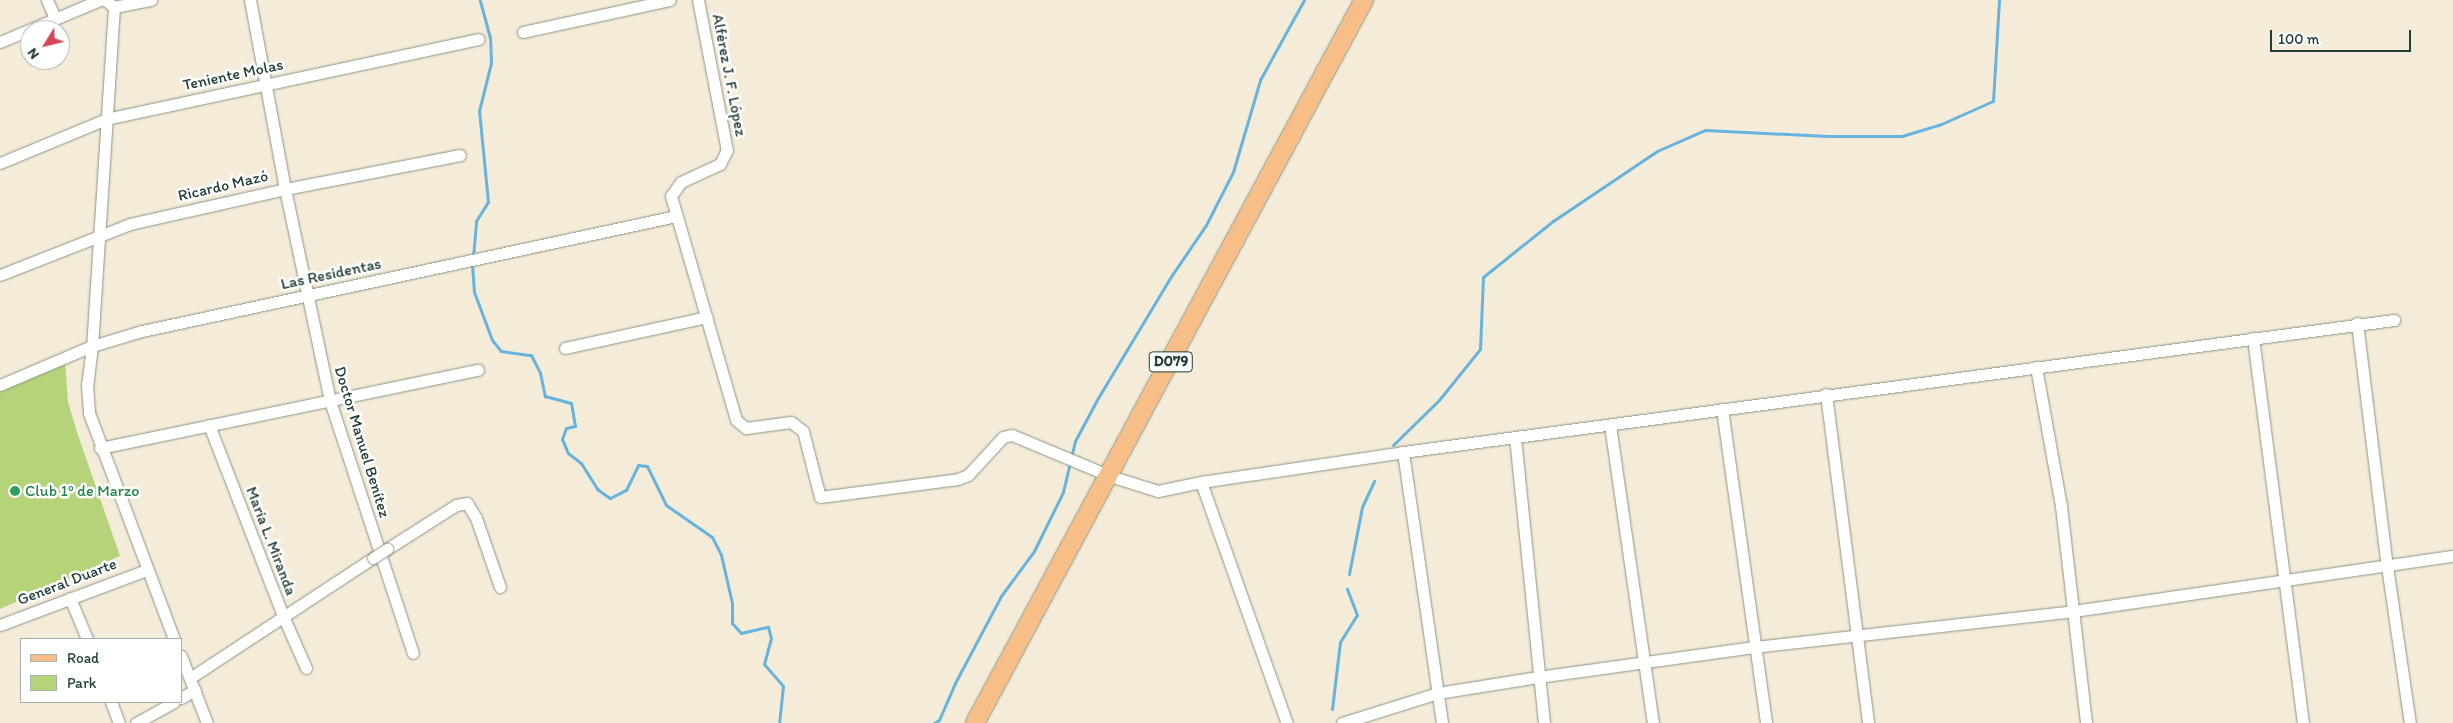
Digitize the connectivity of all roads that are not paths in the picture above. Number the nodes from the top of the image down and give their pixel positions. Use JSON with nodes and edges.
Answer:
{"nodes":[{"id":1,"x":47,"y":0,"type":"edge"},
{"id":2,"x":100,"y":0,"type":"edge"},
{"id":3,"x":151,"y":0,"type":"edge"},
{"id":4,"x":250,"y":0,"type":"edge"},
{"id":5,"x":670,"y":0,"type":"edge"},
{"id":6,"x":698,"y":0,"type":"edge"},
{"id":7,"x":1364,"y":0,"type":"edge"},
{"id":8,"x":110,"y":4,"type":"edge"},
{"id":9,"x":55,"y":18,"type":"junction"},
{"id":10,"x":523,"y":32,"type":"dead end"},
{"id":11,"x":479,"y":39,"type":"dead end"},
{"id":12,"x":0,"y":42,"type":"edge"},
{"id":13,"x":266,"y":84,"type":"junction"},
{"id":14,"x":106,"y":119,"type":"junction"},
{"id":15,"x":460,"y":155,"type":"dead end"},
{"id":16,"x":0,"y":163,"type":"edge"},
{"id":17,"x":285,"y":189,"type":"junction"},
{"id":18,"x":676,"y":216,"type":"junction"},
{"id":19,"x":99,"y":234,"type":"junction"},
{"id":20,"x":0,"y":275,"type":"edge"},
{"id":21,"x":308,"y":296,"type":"junction"},
{"id":22,"x":707,"y":317,"type":"junction"},
{"id":23,"x":2394,"y":320,"type":"dead end"},
{"id":24,"x":2357,"y":323,"type":"junction"},
{"id":25,"x":2252,"y":338,"type":"junction"},
{"id":26,"x":92,"y":346,"type":"junction"},
{"id":27,"x":565,"y":348,"type":"dead end"},
{"id":28,"x":2036,"y":367,"type":"junction"},
{"id":29,"x":478,"y":370,"type":"dead end"},
{"id":30,"x":0,"y":385,"type":"edge"},
{"id":31,"x":1826,"y":394,"type":"junction"},
{"id":32,"x":330,"y":401,"type":"junction"},
{"id":33,"x":1722,"y":409,"type":"junction"},
{"id":34,"x":209,"y":425,"type":"junction"},
{"id":35,"x":1610,"y":425,"type":"junction"},
{"id":36,"x":1516,"y":437,"type":"junction"},
{"id":37,"x":100,"y":448,"type":"junction"},
{"id":38,"x":1404,"y":452,"type":"junction"},
{"id":39,"x":1110,"y":476,"type":"junction"},
{"id":40,"x":1201,"y":482,"type":"junction"},
{"id":41,"x":2453,"y":556,"type":"edge"},
{"id":42,"x":2387,"y":566,"type":"junction"},
{"id":43,"x":146,"y":570,"type":"junction"},
{"id":44,"x":2284,"y":579,"type":"junction"},
{"id":45,"x":500,"y":587,"type":"dead end"},
{"id":46,"x":70,"y":598,"type":"junction"},
{"id":47,"x":2074,"y":611,"type":"junction"},
{"id":48,"x":283,"y":616,"type":"junction"},
{"id":49,"x":0,"y":625,"type":"edge"},
{"id":50,"x":1856,"y":636,"type":"junction"},
{"id":51,"x":86,"y":638,"type":"edge"},
{"id":52,"x":174,"y":638,"type":"edge"},
{"id":53,"x":1754,"y":647,"type":"junction"},
{"id":54,"x":413,"y":653,"type":"dead end"},
{"id":55,"x":182,"y":658,"type":"edge"},
{"id":56,"x":1643,"y":665,"type":"junction"},
{"id":57,"x":306,"y":668,"type":"dead end"},
{"id":58,"x":1538,"y":677,"type":"junction"},
{"id":59,"x":190,"y":678,"type":"junction"},
{"id":60,"x":195,"y":690,"type":"junction"},
{"id":61,"x":1438,"y":693,"type":"junction"},
{"id":62,"x":182,"y":697,"type":"edge"},
{"id":63,"x":111,"y":703,"type":"edge"},
{"id":64,"x":172,"y":703,"type":"edge"},
{"id":65,"x":119,"y":723,"type":"edge"},
{"id":66,"x":136,"y":723,"type":"edge"},
{"id":67,"x":207,"y":723,"type":"edge"},
{"id":68,"x":975,"y":723,"type":"edge"},
{"id":69,"x":1287,"y":723,"type":"edge"},
{"id":70,"x":1342,"y":723,"type":"edge"},
{"id":71,"x":1442,"y":723,"type":"edge"},
{"id":72,"x":1544,"y":723,"type":"edge"},
{"id":73,"x":1653,"y":723,"type":"edge"},
{"id":74,"x":1766,"y":723,"type":"edge"},
{"id":75,"x":1868,"y":723,"type":"edge"},
{"id":76,"x":2086,"y":723,"type":"edge"},
{"id":77,"x":2303,"y":723,"type":"edge"},
{"id":78,"x":2410,"y":723,"type":"edge"}],
"edges":[{"from":1,"to":9,"type":"street"},
{"from":2,"to":9,"type":"street"},
{"from":3,"to":8,"type":"street"},
{"from":4,"to":13,"type":"street","name":"Doctor Manuel Benítez"},
{"from":5,"to":10,"type":"street"},
{"from":6,"to":18,"type":"street","name":"Alférez J. F. López"},
{"from":7,"to":39,"type":"main road","number":"D079"},
{"from":8,"to":14,"type":"street"},
{"from":9,"to":12,"type":"street"},
{"from":11,"to":13,"type":"street","name":"Teniente Molas"},
{"from":13,"to":14,"type":"street","name":"Teniente Molas"},
{"from":13,"to":17,"type":"street","name":"Doctor Manuel Benítez"},
{"from":14,"to":16,"type":"street","name":"Teniente Molas"},
{"from":14,"to":19,"type":"street"},
{"from":15,"to":17,"type":"street","name":"Ricardo Mazó"},
{"from":17,"to":19,"type":"street","name":"Ricardo Mazó"},
{"from":17,"to":21,"type":"street","name":"Doctor Manuel Benítez"},
{"from":18,"to":21,"type":"street","name":"Las Residentas"},
{"from":18,"to":22,"type":"street"},
{"from":19,"to":20,"type":"street","name":"Ricardo Mazó"},
{"from":19,"to":26,"type":"street"},
{"from":21,"to":26,"type":"street","name":"Las Residentas"},
{"from":21,"to":32,"type":"street","name":"Doctor Manuel Benítez"},
{"from":22,"to":27,"type":"street"},
{"from":22,"to":39,"type":"street"},
{"from":23,"to":24,"type":"street"},
{"from":24,"to":25,"type":"street"},
{"from":24,"to":42,"type":"street"},
{"from":25,"to":28,"type":"street"},
{"from":25,"to":44,"type":"street"},
{"from":26,"to":30,"type":"street","name":"Las Residentas"},
{"from":26,"to":37,"type":"street"},
{"from":28,"to":31,"type":"street"},
{"from":28,"to":47,"type":"street"},
{"from":29,"to":32,"type":"street"},
{"from":31,"to":33,"type":"street"},
{"from":31,"to":50,"type":"street"},
{"from":32,"to":34,"type":"street"},
{"from":32,"to":54,"type":"street","name":"Doctor Manuel Benítez"},
{"from":33,"to":35,"type":"street"},
{"from":33,"to":53,"type":"street"},
{"from":34,"to":37,"type":"street"},
{"from":34,"to":48,"type":"street","name":"María L. Miranda"},
{"from":35,"to":36,"type":"street"},
{"from":35,"to":56,"type":"street"},
{"from":36,"to":38,"type":"street"},
{"from":36,"to":58,"type":"street"},
{"from":37,"to":43,"type":"street"},
{"from":38,"to":40,"type":"street"},
{"from":38,"to":61,"type":"street"},
{"from":39,"to":40,"type":"street"},
{"from":39,"to":68,"type":"main road","number":"D079"},
{"from":40,"to":69,"type":"street"},
{"from":41,"to":42,"type":"street"},
{"from":42,"to":44,"type":"street"},
{"from":42,"to":78,"type":"street"},
{"from":43,"to":46,"type":"street","name":"General Duarte"},
{"from":43,"to":52,"type":"street"},
{"from":44,"to":47,"type":"street"},
{"from":44,"to":77,"type":"street"},
{"from":45,"to":48,"type":"street","bridge":true},
{"from":46,"to":49,"type":"street","name":"General Duarte"},
{"from":46,"to":51,"type":"street"},
{"from":47,"to":50,"type":"street"},
{"from":47,"to":76,"type":"street"},
{"from":48,"to":57,"type":"street","name":"María L. Miranda"},
{"from":48,"to":59,"type":"street"},
{"from":50,"to":53,"type":"street"},
{"from":50,"to":75,"type":"street"},
{"from":53,"to":56,"type":"street"},
{"from":53,"to":74,"type":"street"},
{"from":55,"to":59,"type":"street"},
{"from":56,"to":58,"type":"street"},
{"from":56,"to":73,"type":"street"},
{"from":58,"to":61,"type":"street"},
{"from":58,"to":72,"type":"street"},
{"from":59,"to":60,"type":"street"},
{"from":60,"to":62,"type":"street"},
{"from":60,"to":67,"type":"street"},
{"from":61,"to":70,"type":"street"},
{"from":61,"to":71,"type":"street"},
{"from":63,"to":65,"type":"street"},
{"from":64,"to":66,"type":"street"}]}
